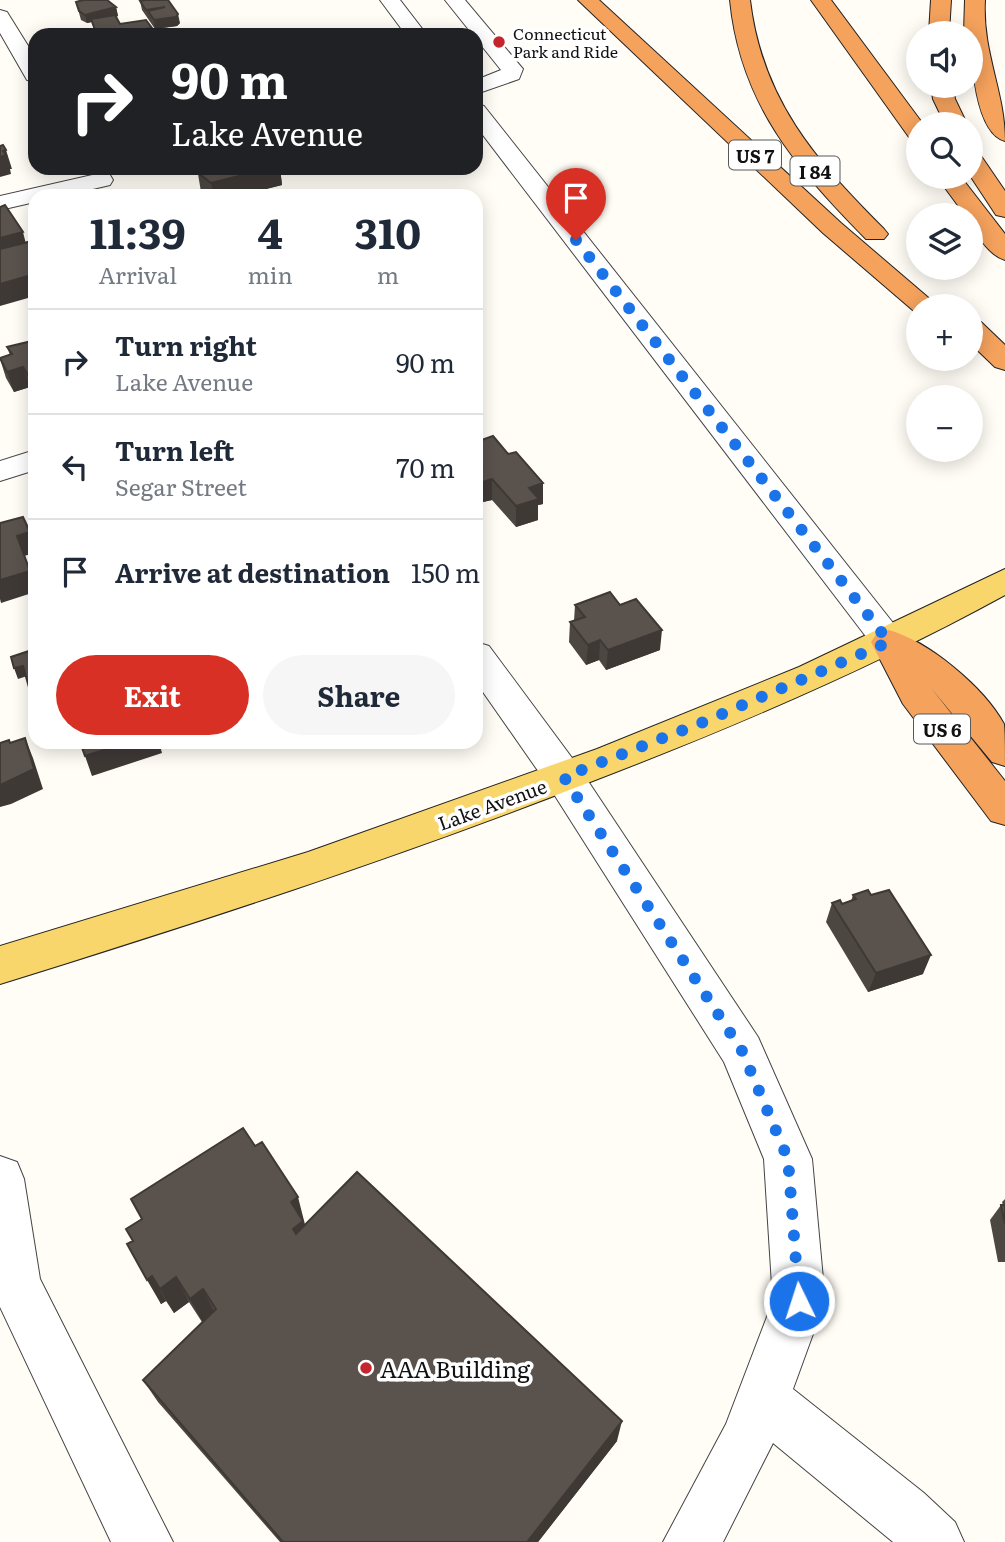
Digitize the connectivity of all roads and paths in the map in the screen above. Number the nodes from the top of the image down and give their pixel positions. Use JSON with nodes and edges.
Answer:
{"nodes":[{"id":1,"x":390,"y":0,"type":"edge"},
{"id":2,"x":455,"y":0,"type":"edge"},
{"id":3,"x":588,"y":0,"type":"edge"},
{"id":4,"x":740,"y":0,"type":"edge"},
{"id":5,"x":821,"y":0,"type":"edge"},
{"id":6,"x":941,"y":0,"type":"edge"},
{"id":7,"x":975,"y":0,"type":"edge"},
{"id":8,"x":940,"y":21,"type":"edge"},
{"id":9,"x":3,"y":28,"type":"edge"},
{"id":10,"x":412,"y":28,"type":"edge"},
{"id":11,"x":478,"y":28,"type":"edge"},
{"id":12,"x":483,"y":34,"type":"edge"},
{"id":13,"x":28,"y":65,"type":"edge"},
{"id":14,"x":483,"y":85,"type":"edge"},
{"id":15,"x":906,"y":117,"type":"edge"},
{"id":16,"x":483,"y":120,"type":"edge"},
{"id":17,"x":1005,"y":134,"type":"edge"},
{"id":18,"x":983,"y":176,"type":"edge"},
{"id":19,"x":103,"y":181,"type":"edge"},
{"id":20,"x":66,"y":189,"type":"edge"},
{"id":21,"x":957,"y":189,"type":"edge"},
{"id":22,"x":28,"y":197,"type":"edge"},
{"id":23,"x":0,"y":203,"type":"edge"},
{"id":24,"x":1005,"y":210,"type":"edge"},
{"id":25,"x":1005,"y":251,"type":"edge"},
{"id":26,"x":911,"y":294,"type":"edge"},
{"id":27,"x":937,"y":294,"type":"edge"},
{"id":28,"x":983,"y":340,"type":"edge"},
{"id":29,"x":983,"y":355,"type":"edge"},
{"id":30,"x":1005,"y":361,"type":"edge"},
{"id":31,"x":1005,"y":374,"type":"edge"},
{"id":32,"x":28,"y":462,"type":"edge"},
{"id":33,"x":0,"y":471,"type":"edge"},
{"id":34,"x":1005,"y":580,"type":"edge"},
{"id":35,"x":889,"y":642,"type":"junction"},
{"id":36,"x":483,"y":665,"type":"edge"},
{"id":37,"x":1005,"y":752,"type":"edge"},
{"id":38,"x":564,"y":777,"type":"junction"},
{"id":39,"x":1005,"y":810,"type":"edge"},
{"id":40,"x":0,"y":965,"type":"edge"},
{"id":41,"x":0,"y":1179,"type":"edge"},
{"id":42,"x":762,"y":1399,"type":"junction"},
{"id":43,"x":144,"y":1542,"type":"edge"},
{"id":44,"x":692,"y":1542,"type":"edge"},
{"id":45,"x":935,"y":1542,"type":"edge"}],
"edges":[{"from":1,"to":10,"type":"street"},
{"from":2,"to":11,"type":"street"},
{"from":3,"to":26,"type":"highway","number":"US 7"},
{"from":4,"to":27,"type":"highway","number":"I 84"},
{"from":5,"to":15,"type":"highway"},
{"from":6,"to":8,"type":"highway"},
{"from":7,"to":17,"type":"highway"},
{"from":9,"to":13,"type":"street"},
{"from":12,"to":14,"type":"street"},
{"from":16,"to":35,"type":"street"},
{"from":18,"to":24,"type":"highway"},
{"from":19,"to":20,"type":"street"},
{"from":21,"to":25,"type":"highway"},
{"from":22,"to":23,"type":"street"},
{"from":28,"to":30,"type":"highway"},
{"from":29,"to":31,"type":"highway"},
{"from":32,"to":33,"type":"street"},
{"from":34,"to":35,"type":"main road","name":"Lake Avenue"},
{"from":35,"to":37,"type":"highway"},
{"from":35,"to":38,"type":"main road","name":"Lake Avenue"},
{"from":35,"to":39,"type":"highway","number":"US 6"},
{"from":36,"to":38,"type":"street"},
{"from":38,"to":40,"type":"main road","name":"Lake Avenue"},
{"from":38,"to":42,"type":"street"},
{"from":41,"to":43,"type":"street"},
{"from":42,"to":44,"type":"street"},
{"from":42,"to":45,"type":"street"}]}
